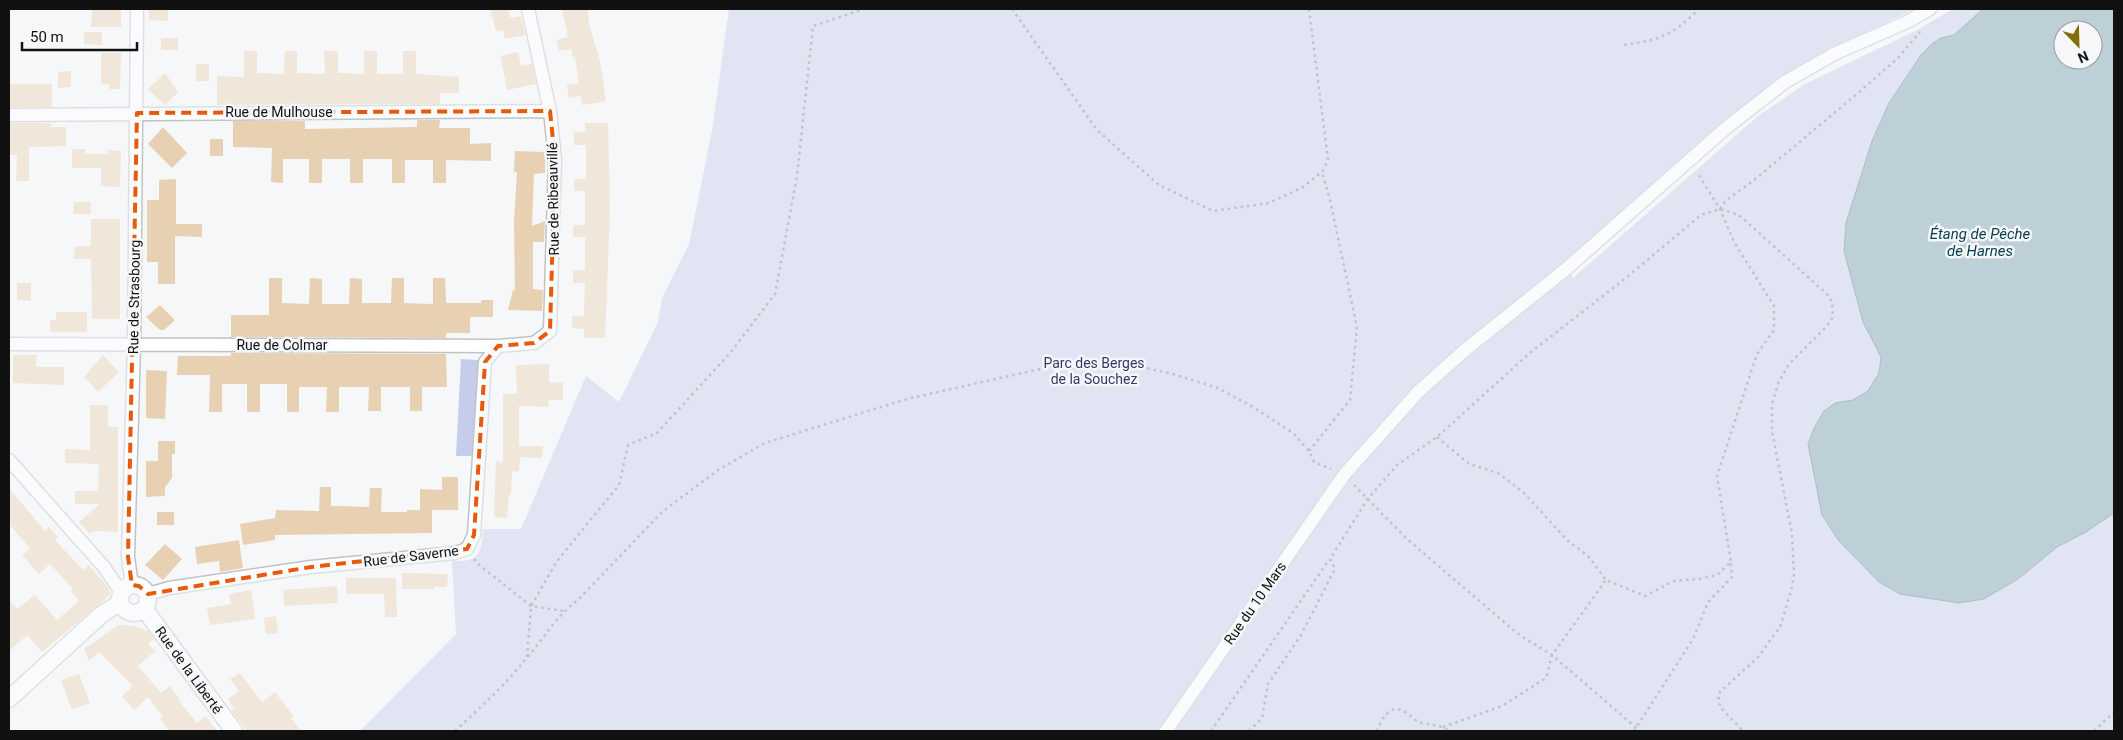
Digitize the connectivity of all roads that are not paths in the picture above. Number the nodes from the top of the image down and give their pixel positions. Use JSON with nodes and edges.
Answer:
{"nodes":[{"id":1,"x":137,"y":9,"type":"edge"},
{"id":2,"x":528,"y":9,"type":"edge"},
{"id":3,"x":1928,"y":10,"type":"edge"},
{"id":4,"x":550,"y":111,"type":"junction"},
{"id":5,"x":137,"y":113,"type":"junction"},
{"id":6,"x":9,"y":115,"type":"edge"},
{"id":7,"x":550,"y":331,"type":"joint"},
{"id":8,"x":9,"y":344,"type":"edge"},
{"id":9,"x":134,"y":345,"type":"junction"},
{"id":10,"x":498,"y":346,"type":"junction"},
{"id":11,"x":9,"y":460,"type":"edge"},
{"id":12,"x":104,"y":567,"type":"junction"},
{"id":13,"x":125,"y":587,"type":"junction"},
{"id":14,"x":146,"y":602,"type":"junction"},
{"id":15,"x":9,"y":699,"type":"edge"},
{"id":16,"x":234,"y":731,"type":"edge"},
{"id":17,"x":1166,"y":731,"type":"edge"}],
"edges":[{"from":1,"to":5,"type":"street","name":"Rue de Strasbourg"},
{"from":2,"to":4,"type":"street","name":"Rue de Ribeauvillé"},
{"from":3,"to":17,"type":"street","name":"Rue du 10 Mars"},
{"from":4,"to":5,"type":"street","name":"Rue de Mulhouse"},
{"from":4,"to":7,"type":"street","name":"Rue de Ribeauvillé"},
{"from":5,"to":6,"type":"street","name":"Rue de Mulhouse"},
{"from":5,"to":9,"type":"street","name":"Rue de Strasbourg"},
{"from":7,"to":10,"type":"street","name":"Rue de Colmar"},
{"from":8,"to":9,"type":"street","name":"Rue de Colmar"},
{"from":9,"to":10,"type":"street","name":"Rue de Colmar"},
{"from":9,"to":13,"type":"street","name":"Rue de Strasbourg"},
{"from":10,"to":14,"type":"street","name":"Rue de Saverne"},
{"from":11,"to":12,"type":"street"},
{"from":12,"to":13,"type":"street"},
{"from":12,"to":13,"type":"street"},
{"from":13,"to":14,"type":"street"},
{"from":13,"to":14,"type":"street"},
{"from":13,"to":15,"type":"street"},
{"from":14,"to":16,"type":"street","name":"Rue de la Liberté"}]}
